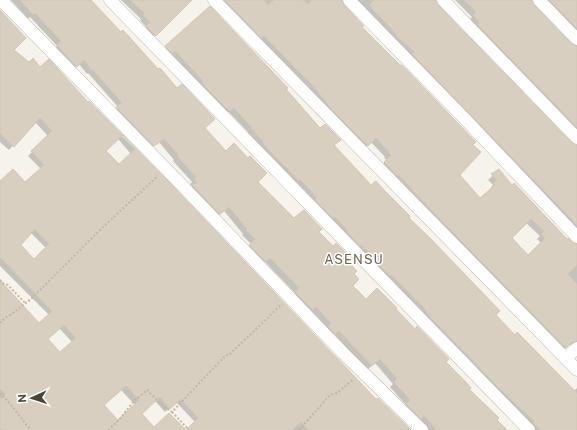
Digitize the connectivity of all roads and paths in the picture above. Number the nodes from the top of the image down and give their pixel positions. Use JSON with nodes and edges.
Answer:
{"nodes":[{"id":1,"x":1,"y":0,"type":"edge"},
{"id":2,"x":110,"y":0,"type":"edge"},
{"id":3,"x":214,"y":0,"type":"edge"},
{"id":4,"x":349,"y":0,"type":"edge"},
{"id":5,"x":443,"y":0,"type":"edge"},
{"id":6,"x":539,"y":0,"type":"edge"},
{"id":7,"x":577,"y":39,"type":"edge"},
{"id":8,"x":577,"y":138,"type":"edge"},
{"id":9,"x":166,"y":169,"type":"junction"},
{"id":10,"x":577,"y":237,"type":"edge"},
{"id":11,"x":0,"y":280,"type":"edge"},
{"id":12,"x":289,"y":296,"type":"junction"},
{"id":13,"x":26,"y":303,"type":"junction"},
{"id":14,"x":0,"y":323,"type":"edge"},
{"id":15,"x":577,"y":348,"type":"edge"},
{"id":16,"x":566,"y":358,"type":"junction"},
{"id":17,"x":577,"y":370,"type":"edge"},
{"id":18,"x":362,"y":372,"type":"junction"},
{"id":19,"x":0,"y":393,"type":"edge"},
{"id":20,"x":172,"y":412,"type":"junction"},
{"id":21,"x":302,"y":427,"type":"junction"},
{"id":22,"x":31,"y":430,"type":"edge"},
{"id":23,"x":108,"y":430,"type":"edge"},
{"id":24,"x":188,"y":430,"type":"edge"},
{"id":25,"x":299,"y":430,"type":"edge"},
{"id":26,"x":304,"y":430,"type":"edge"},
{"id":27,"x":422,"y":430,"type":"edge"},
{"id":28,"x":529,"y":430,"type":"edge"}],
"edges":[{"from":1,"to":9,"type":"street"},
{"from":2,"to":28,"type":"street"},
{"from":3,"to":16,"type":"street"},
{"from":4,"to":10,"type":"street"},
{"from":5,"to":8,"type":"street"},
{"from":6,"to":7,"type":"street"},
{"from":9,"to":12,"type":"street"},
{"from":9,"to":13,"type":"path"},
{"from":11,"to":13,"type":"path"},
{"from":12,"to":18,"type":"street"},
{"from":12,"to":20,"type":"path"},
{"from":13,"to":14,"type":"path"},
{"from":15,"to":16,"type":"street"},
{"from":16,"to":17,"type":"street"},
{"from":18,"to":21,"type":"path"},
{"from":18,"to":27,"type":"street"},
{"from":19,"to":22,"type":"path"},
{"from":20,"to":23,"type":"path"},
{"from":20,"to":24,"type":"path"},
{"from":21,"to":25,"type":"path"},
{"from":21,"to":26,"type":"path"}]}
